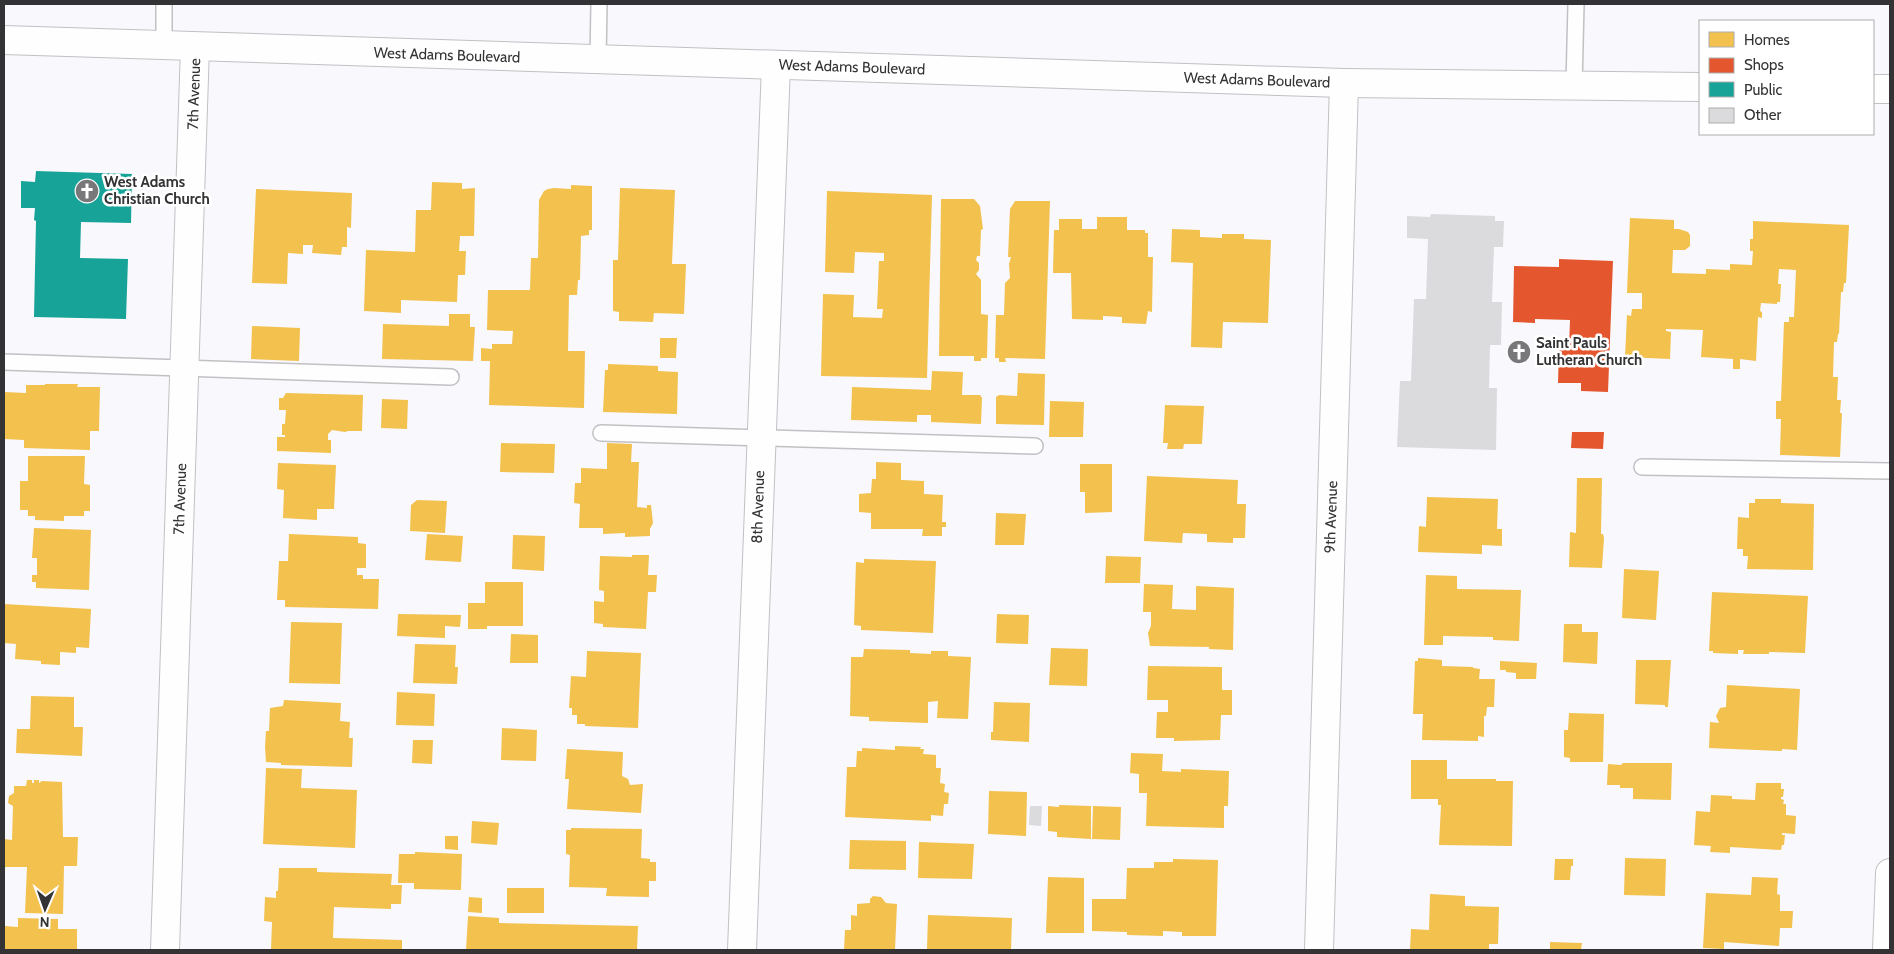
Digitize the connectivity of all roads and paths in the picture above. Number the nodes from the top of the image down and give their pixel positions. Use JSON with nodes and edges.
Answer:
{"nodes":[{"id":1,"x":164,"y":4,"type":"edge"},
{"id":2,"x":600,"y":4,"type":"edge"},
{"id":3,"x":1576,"y":4,"type":"edge"},
{"id":4,"x":4,"y":40,"type":"edge"},
{"id":5,"x":164,"y":46,"type":"junction"},
{"id":6,"x":195,"y":47,"type":"junction"},
{"id":7,"x":598,"y":60,"type":"junction"},
{"id":8,"x":776,"y":65,"type":"junction"},
{"id":9,"x":1344,"y":83,"type":"junction"},
{"id":10,"x":1574,"y":86,"type":"junction"},
{"id":11,"x":1699,"y":87,"type":"edge"},
{"id":12,"x":1874,"y":89,"type":"edge"},
{"id":13,"x":1890,"y":90,"type":"edge"},
{"id":14,"x":4,"y":362,"type":"edge"},
{"id":15,"x":185,"y":368,"type":"junction"},
{"id":16,"x":451,"y":377,"type":"dead end"},
{"id":17,"x":601,"y":433,"type":"dead end"},
{"id":18,"x":761,"y":439,"type":"junction"},
{"id":19,"x":1036,"y":446,"type":"dead end"},
{"id":20,"x":1642,"y":467,"type":"dead end"},
{"id":21,"x":1890,"y":471,"type":"edge"},
{"id":22,"x":1890,"y":873,"type":"edge"},
{"id":23,"x":165,"y":950,"type":"edge"},
{"id":24,"x":742,"y":950,"type":"edge"},
{"id":25,"x":1319,"y":950,"type":"edge"},
{"id":26,"x":1887,"y":950,"type":"edge"}],
"edges":[{"from":1,"to":5,"type":"lane"},
{"from":2,"to":7,"type":"lane"},
{"from":3,"to":10,"type":"lane"},
{"from":4,"to":5,"type":"street","name":"West Adams Boulevard"},
{"from":5,"to":6,"type":"street","name":"West Adams Boulevard"},
{"from":6,"to":7,"type":"street","name":"West Adams Boulevard"},
{"from":6,"to":15,"type":"street","name":"7th Avenue"},
{"from":7,"to":8,"type":"street","name":"West Adams Boulevard"},
{"from":8,"to":9,"type":"street","name":"West Adams Boulevard"},
{"from":8,"to":18,"type":"street","name":"8th Avenue"},
{"from":9,"to":10,"type":"street","name":"West Adams Boulevard"},
{"from":9,"to":25,"type":"street","name":"9th Avenue"},
{"from":10,"to":11,"type":"street","name":"West Adams Boulevard"},
{"from":12,"to":13,"type":"street"},
{"from":14,"to":15,"type":"lane"},
{"from":15,"to":16,"type":"lane"},
{"from":15,"to":23,"type":"street","name":"7th Avenue"},
{"from":17,"to":18,"type":"lane"},
{"from":18,"to":19,"type":"lane"},
{"from":18,"to":24,"type":"street","name":"8th Avenue"},
{"from":20,"to":21,"type":"lane"},
{"from":22,"to":26,"type":"street"}]}
